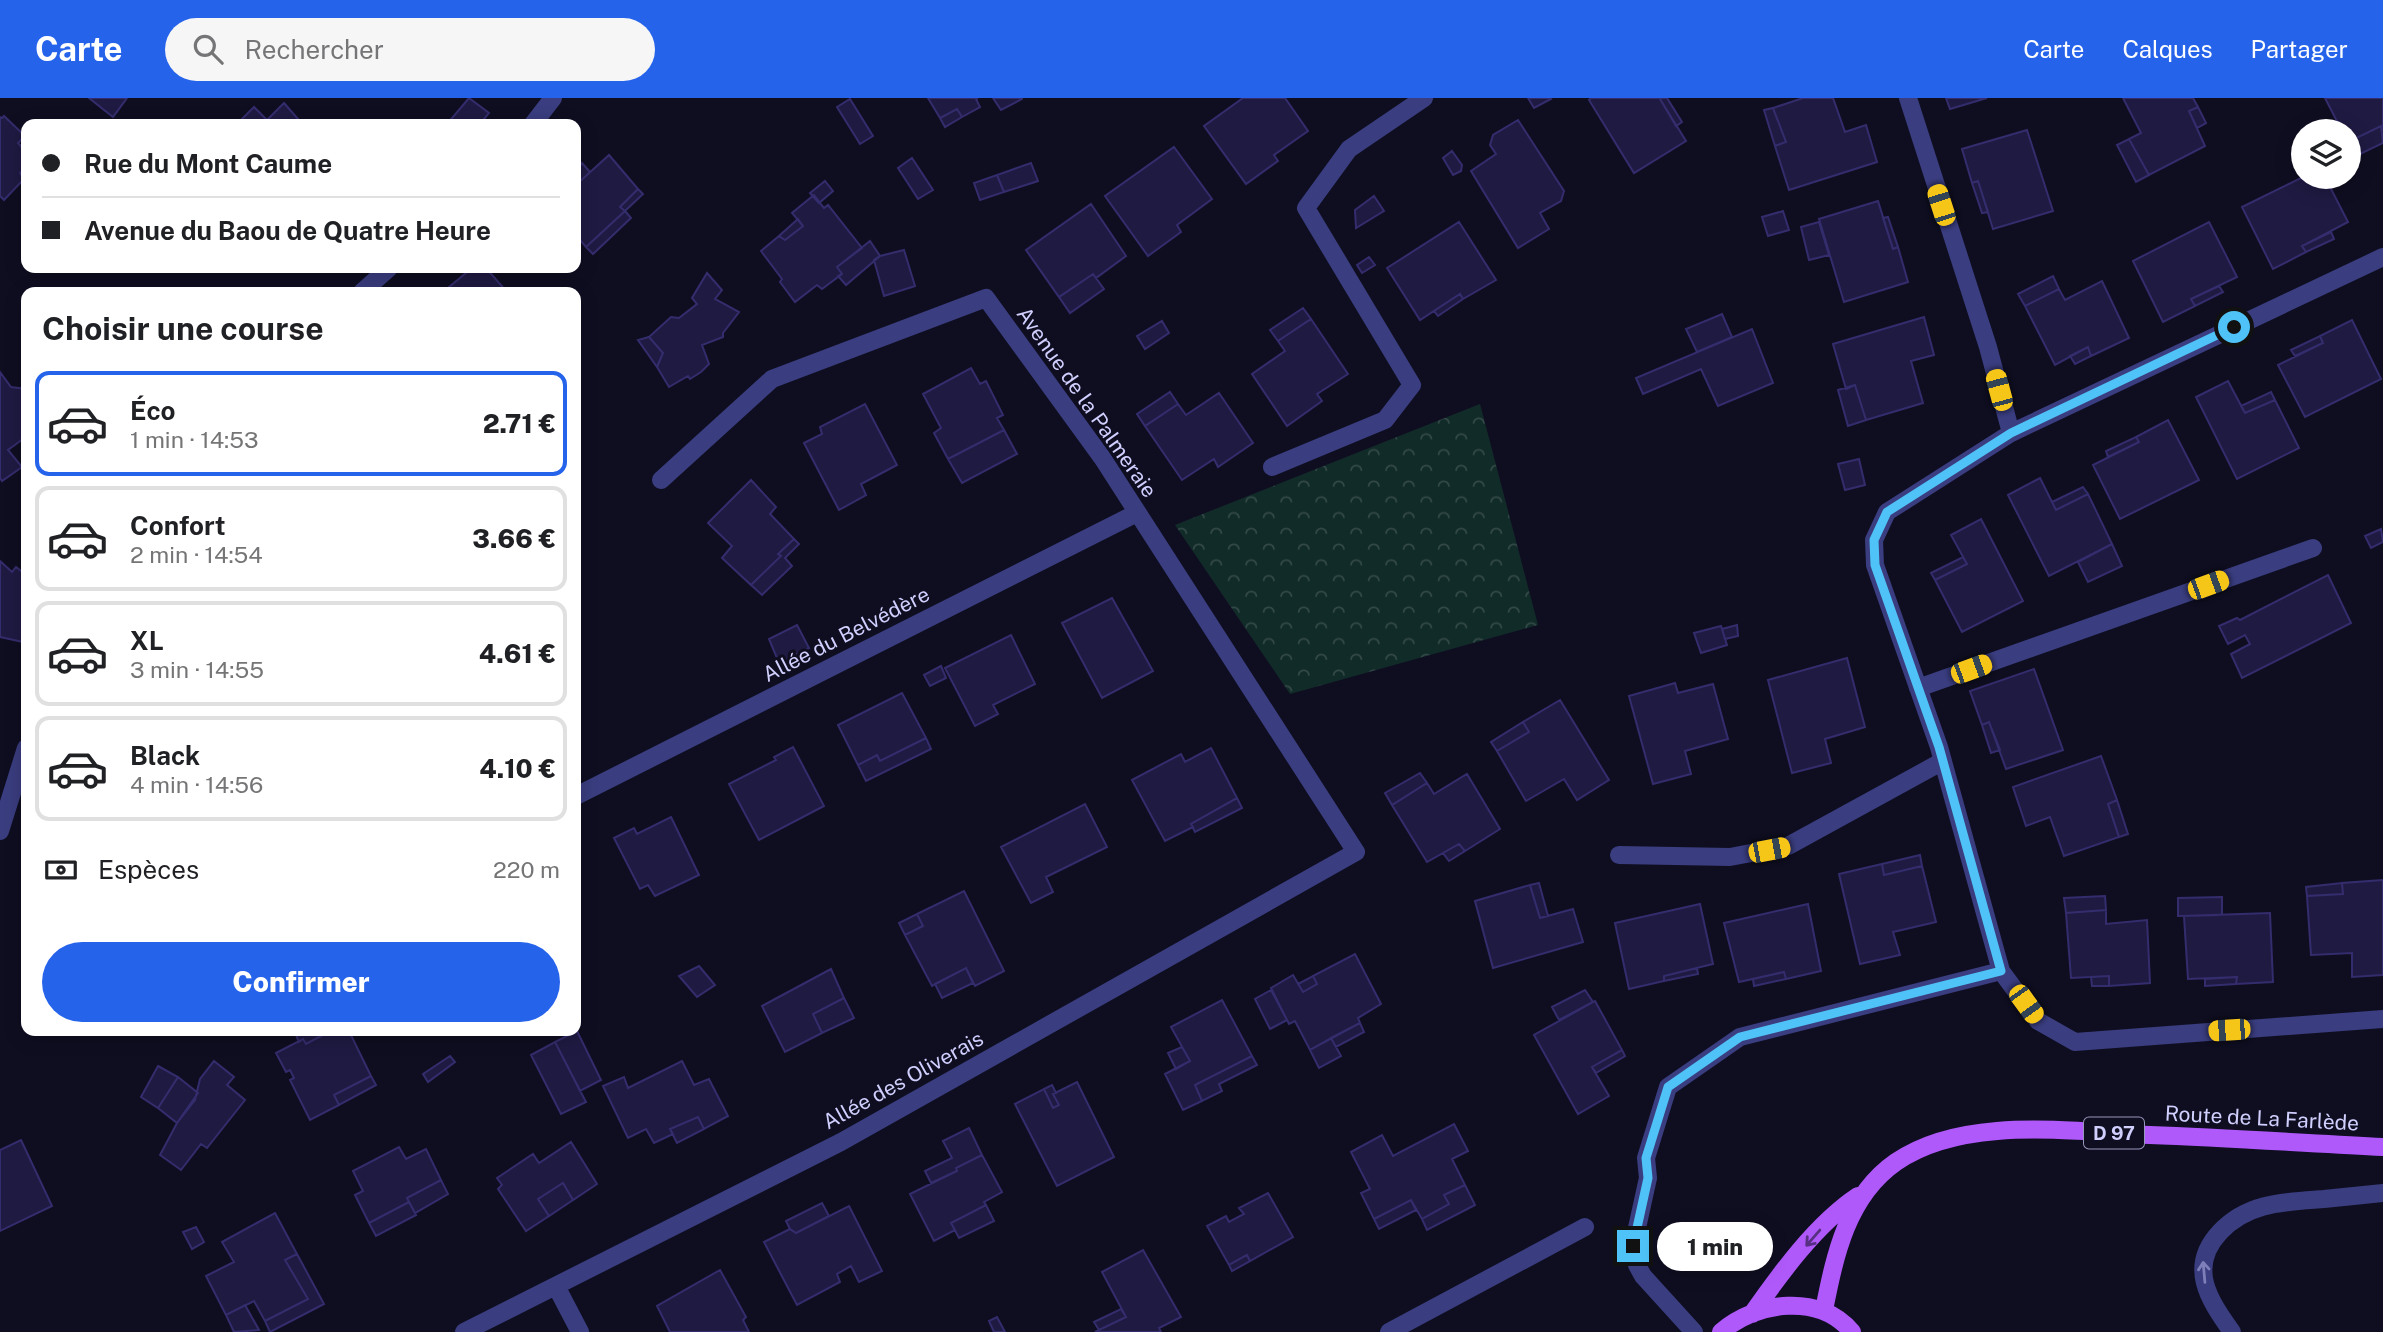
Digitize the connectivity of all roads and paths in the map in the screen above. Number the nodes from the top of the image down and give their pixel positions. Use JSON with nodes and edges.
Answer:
{"nodes":[{"id":1,"x":553,"y":98,"type":"edge"},
{"id":2,"x":1424,"y":98,"type":"edge"},
{"id":3,"x":1908,"y":98,"type":"edge"},
{"id":4,"x":537,"y":119,"type":"edge"},
{"id":5,"x":2383,"y":257,"type":"edge"},
{"id":6,"x":383,"y":273,"type":"edge"},
{"id":7,"x":368,"y":287,"type":"edge"},
{"id":8,"x":2011,"y":433,"type":"junction"},
{"id":9,"x":1272,"y":467,"type":"dead end"},
{"id":10,"x":661,"y":480,"type":"dead end"},
{"id":11,"x":1137,"y":513,"type":"junction"},
{"id":12,"x":2313,"y":548,"type":"dead end"},
{"id":13,"x":1918,"y":688,"type":"junction"},
{"id":14,"x":1943,"y":761,"type":"junction"},
{"id":15,"x":21,"y":764,"type":"edge"},
{"id":16,"x":581,"y":793,"type":"edge"},
{"id":17,"x":0,"y":831,"type":"edge"},
{"id":18,"x":1356,"y":852,"type":"joint"},
{"id":19,"x":1619,"y":855,"type":"dead end"},
{"id":20,"x":2001,"y":971,"type":"junction"},
{"id":21,"x":2383,"y":1019,"type":"edge"},
{"id":22,"x":2383,"y":1147,"type":"edge"},
{"id":23,"x":1864,"y":1193,"type":"junction"},
{"id":24,"x":2383,"y":1193,"type":"edge"},
{"id":25,"x":1585,"y":1227,"type":"dead end"},
{"id":26,"x":556,"y":1286,"type":"junction"},
{"id":27,"x":1824,"y":1310,"type":"junction"},
{"id":28,"x":1752,"y":1314,"type":"junction"},
{"id":29,"x":464,"y":1332,"type":"edge"},
{"id":30,"x":580,"y":1332,"type":"edge"},
{"id":31,"x":1389,"y":1332,"type":"edge"},
{"id":32,"x":1694,"y":1332,"type":"edge"},
{"id":33,"x":1721,"y":1332,"type":"edge"},
{"id":34,"x":1852,"y":1332,"type":"edge"},
{"id":35,"x":2232,"y":1332,"type":"edge"}],
"edges":[{"from":1,"to":4,"type":"street"},
{"from":2,"to":9,"type":"street"},
{"from":3,"to":8,"type":"street"},
{"from":5,"to":8,"type":"street"},
{"from":6,"to":7,"type":"street"},
{"from":8,"to":13,"type":"street"},
{"from":10,"to":11,"type":"street","name":"Avenue de la Palmeraie"},
{"from":11,"to":16,"type":"street","name":"Allée du Belvédère"},
{"from":11,"to":18,"type":"street","name":"Avenue de la Palmeraie"},
{"from":12,"to":13,"type":"street"},
{"from":13,"to":14,"type":"street"},
{"from":14,"to":19,"type":"street"},
{"from":14,"to":20,"type":"street"},
{"from":15,"to":17,"type":"street"},
{"from":18,"to":26,"type":"street","name":"Allée des Oliverais"},
{"from":20,"to":21,"type":"street"},
{"from":20,"to":32,"type":"street"},
{"from":22,"to":23,"type":"main road","name":"Route de La Farlède","number":"D 97"},
{"from":23,"to":27,"type":"main road","name":"Route de La Farlède","number":"D 97"},
{"from":23,"to":28,"type":"main road","name":"Route de La Farlède","number":"D 97","one_way":true},
{"from":35,"to":24,"type":"street","one_way":true},
{"from":25,"to":31,"type":"street"},
{"from":26,"to":29,"type":"street","name":"Allée des Oliverais"},
{"from":26,"to":30,"type":"street"},
{"from":27,"to":28,"type":"main road"},
{"from":27,"to":34,"type":"main road"},
{"from":28,"to":33,"type":"main road"}]}
